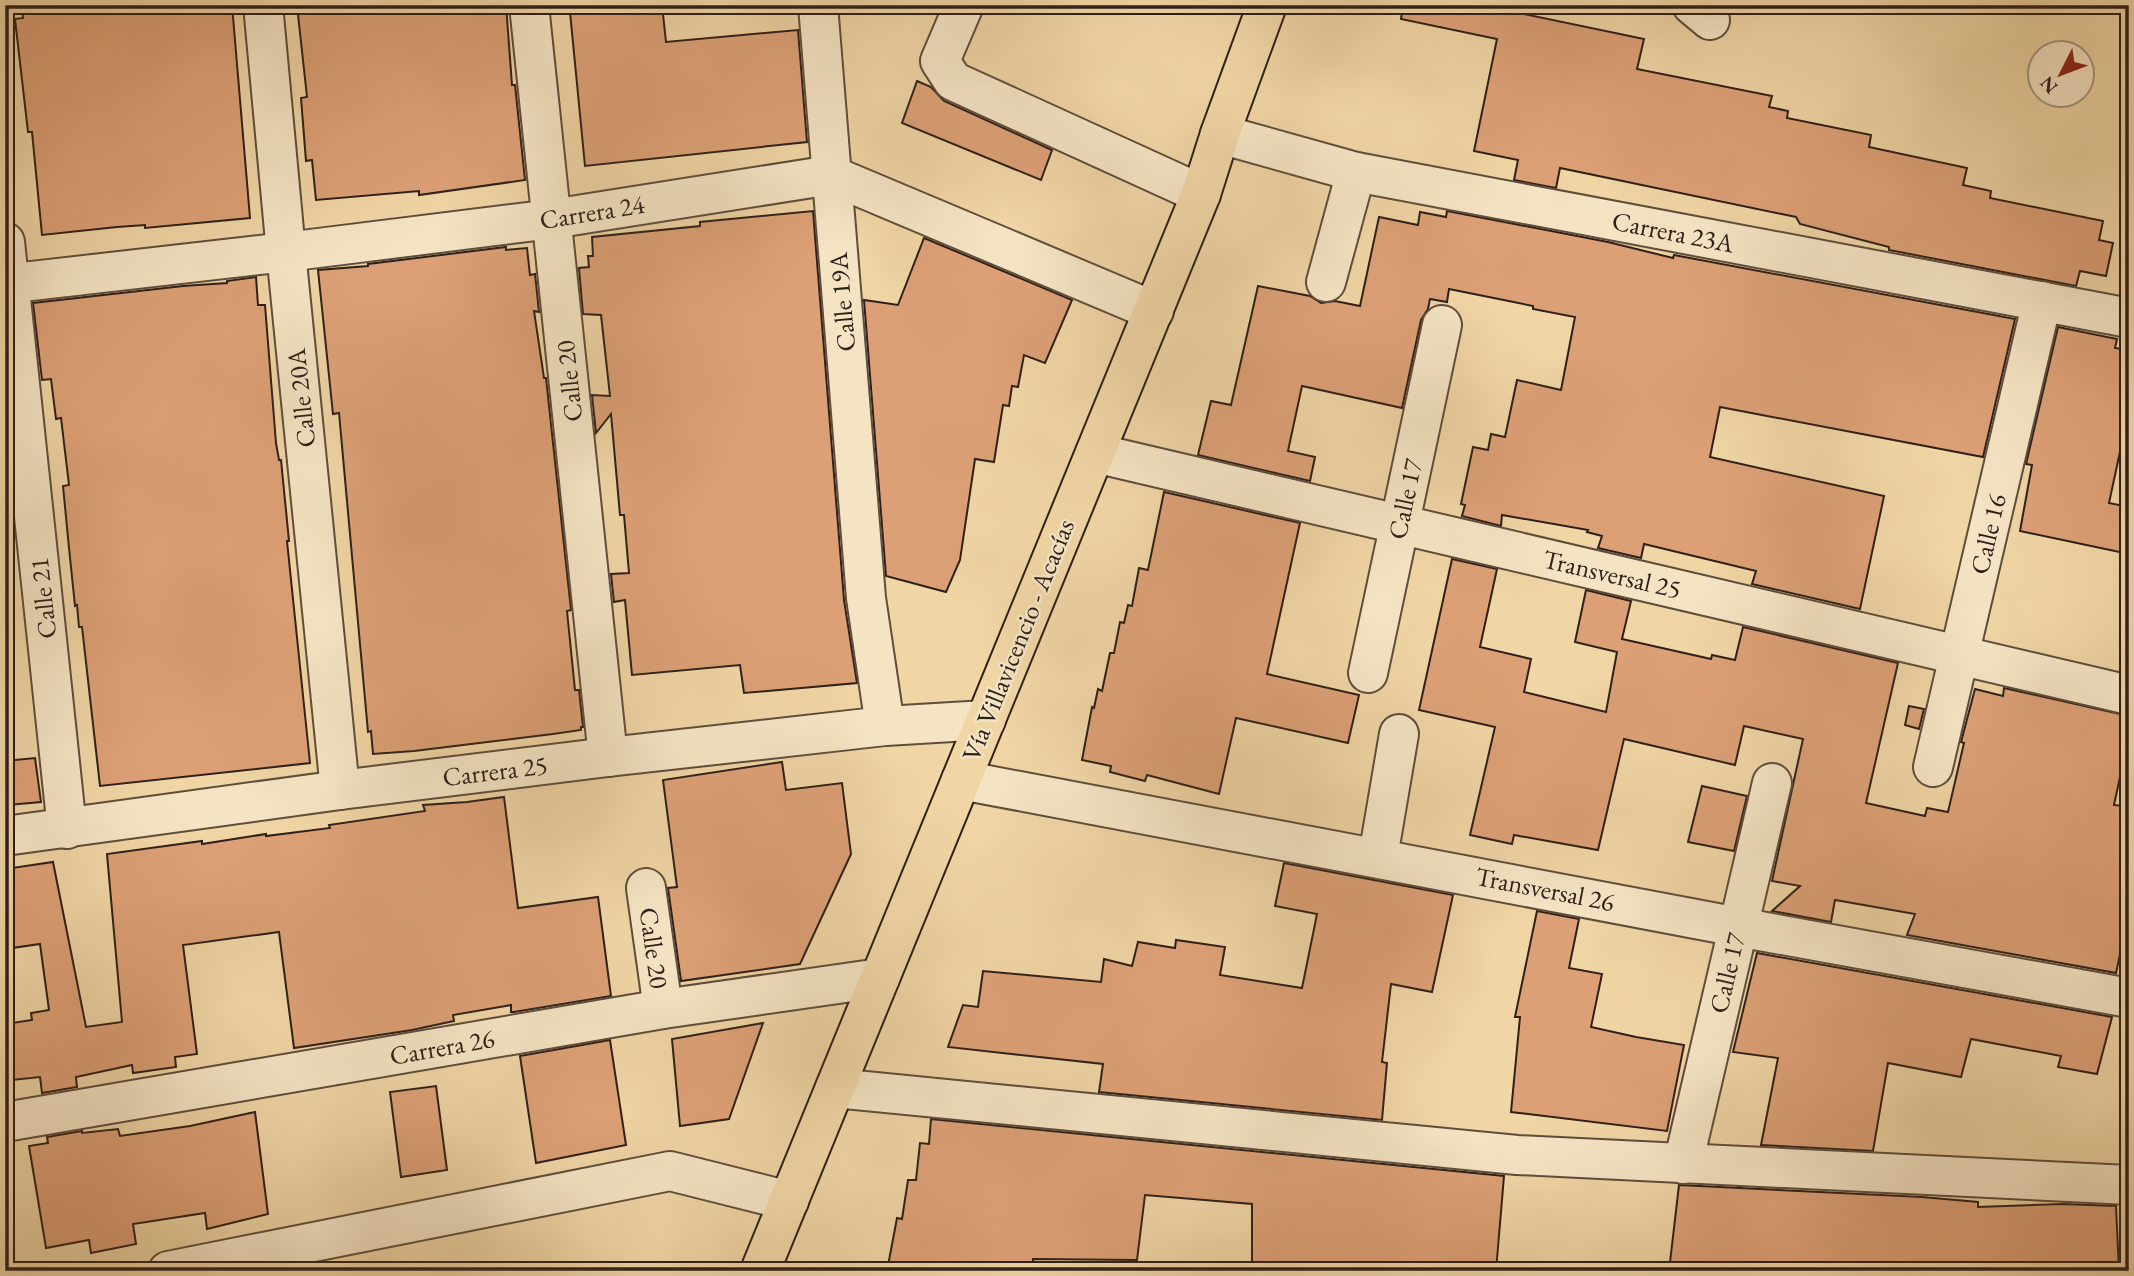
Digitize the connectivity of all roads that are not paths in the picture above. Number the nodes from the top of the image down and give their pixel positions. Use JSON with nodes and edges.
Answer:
{"nodes":[{"id":1,"x":263,"y":5,"type":"edge"},
{"id":2,"x":529,"y":5,"type":"edge"},
{"id":3,"x":818,"y":5,"type":"edge"},
{"id":4,"x":964,"y":5,"type":"edge"},
{"id":5,"x":1267,"y":5,"type":"edge"},
{"id":6,"x":1220,"y":134,"type":"junction"},
{"id":7,"x":1356,"y":172,"type":"junction"},
{"id":8,"x":831,"y":175,"type":"junction"},
{"id":9,"x":1201,"y":194,"type":"junction"},
{"id":10,"x":552,"y":219,"type":"junction"},
{"id":11,"x":5,"y":242,"type":"edge"},
{"id":12,"x":286,"y":253,"type":"junction"},
{"id":13,"x":1326,"y":282,"type":"dead end"},
{"id":14,"x":8,"y":284,"type":"edge"},
{"id":15,"x":2042,"y":301,"type":"junction"},
{"id":16,"x":1154,"y":311,"type":"junction"},
{"id":17,"x":2129,"y":318,"type":"edge"},
{"id":18,"x":1442,"y":325,"type":"dead end"},
{"id":19,"x":1095,"y":453,"type":"junction"},
{"id":20,"x":1399,"y":524,"type":"junction"},
{"id":21,"x":1960,"y":655,"type":"junction"},
{"id":22,"x":1368,"y":673,"type":"dead end"},
{"id":23,"x":2129,"y":695,"type":"edge"},
{"id":24,"x":986,"y":720,"type":"junction"},
{"id":25,"x":884,"y":726,"type":"junction"},
{"id":26,"x":1399,"y":734,"type":"dead end"},
{"id":27,"x":608,"y":757,"type":"junction"},
{"id":28,"x":1933,"y":767,"type":"dead end"},
{"id":29,"x":961,"y":780,"type":"junction"},
{"id":30,"x":1772,"y":783,"type":"dead end"},
{"id":31,"x":340,"y":790,"type":"junction"},
{"id":32,"x":67,"y":829,"type":"junction"},
{"id":33,"x":5,"y":836,"type":"edge"},
{"id":34,"x":1378,"y":857,"type":"junction"},
{"id":35,"x":646,"y":888,"type":"dead end"},
{"id":36,"x":1738,"y":927,"type":"junction"},
{"id":37,"x":880,"y":978,"type":"junction"},
{"id":38,"x":2129,"y":998,"type":"edge"},
{"id":39,"x":663,"y":1009,"type":"junction"},
{"id":40,"x":835,"y":1088,"type":"junction"},
{"id":41,"x":5,"y":1122,"type":"edge"},
{"id":42,"x":1683,"y":1164,"type":"junction"},
{"id":43,"x":2129,"y":1185,"type":"edge"},
{"id":44,"x":789,"y":1201,"type":"junction"},
{"id":45,"x":168,"y":1271,"type":"edge"},
{"id":46,"x":760,"y":1271,"type":"edge"}],
"edges":[{"from":1,"to":12,"type":"street","name":"Calle 20A"},
{"from":2,"to":10,"type":"street","name":"Calle 20"},
{"from":3,"to":8,"type":"street","name":"Calle 19A"},
{"from":4,"to":9,"type":"street"},
{"from":5,"to":6,"type":"main road","name":"Vía Villavicencio - Acacías"},
{"from":6,"to":7,"type":"street","name":"Carrera 23A"},
{"from":6,"to":9,"type":"main road","name":"Vía Villavicencio - Acacías"},
{"from":7,"to":13,"type":"street"},
{"from":7,"to":15,"type":"street","name":"Carrera 23A"},
{"from":8,"to":10,"type":"street","name":"Carrera 24"},
{"from":8,"to":16,"type":"street"},
{"from":8,"to":25,"type":"street","name":"Calle 19A"},
{"from":9,"to":16,"type":"main road","name":"Vía Villavicencio - Acacías"},
{"from":10,"to":12,"type":"street","name":"Carrera 24"},
{"from":10,"to":27,"type":"street","name":"Calle 20"},
{"from":11,"to":14,"type":"street","name":"Calle 21"},
{"from":12,"to":14,"type":"street","name":"Carrera 24"},
{"from":12,"to":31,"type":"street","name":"Calle 20A"},
{"from":14,"to":32,"type":"street","name":"Calle 21"},
{"from":15,"to":17,"type":"street","name":"Carrera 23A"},
{"from":15,"to":21,"type":"street","name":"Calle 16"},
{"from":16,"to":19,"type":"main road","name":"Vía Villavicencio - Acacías"},
{"from":18,"to":20,"type":"street","name":"Calle 17"},
{"from":19,"to":20,"type":"street","name":"Transversal 25"},
{"from":19,"to":24,"type":"main road","name":"Vía Villavicencio - Acacías"},
{"from":20,"to":21,"type":"street","name":"Transversal 25"},
{"from":20,"to":22,"type":"street","name":"Calle 17"},
{"from":21,"to":23,"type":"street","name":"Transversal 25"},
{"from":21,"to":28,"type":"street","name":"Calle 16"},
{"from":24,"to":25,"type":"street","name":"Carrera 25"},
{"from":24,"to":29,"type":"main road","name":"Vía Villavicencio - Acacías"},
{"from":25,"to":27,"type":"street","name":"Carrera 25"},
{"from":26,"to":34,"type":"street"},
{"from":27,"to":31,"type":"street","name":"Carrera 25"},
{"from":29,"to":34,"type":"street","name":"Transversal 26"},
{"from":29,"to":37,"type":"main road","name":"Vía Villavicencio - Acacías"},
{"from":30,"to":36,"type":"street","name":"Calle 17"},
{"from":31,"to":32,"type":"street","name":"Carrera 25"},
{"from":32,"to":33,"type":"street","name":"Carrera 25"},
{"from":34,"to":36,"type":"street","name":"Transversal 26"},
{"from":35,"to":39,"type":"street","name":"Calle 20"},
{"from":36,"to":38,"type":"street","name":"Transversal 26"},
{"from":36,"to":42,"type":"street","name":"Calle 17"},
{"from":37,"to":39,"type":"street","name":"Carrera 26"},
{"from":37,"to":40,"type":"main road","name":"Vía Villavicencio - Acacías"},
{"from":39,"to":41,"type":"street","name":"Carrera 26"},
{"from":40,"to":42,"type":"street"},
{"from":40,"to":44,"type":"main road","name":"Vía Villavicencio - Acacías"},
{"from":42,"to":43,"type":"street"},
{"from":44,"to":45,"type":"street"},
{"from":44,"to":46,"type":"main road","name":"Vía Villavicencio - Acacías"}]}
